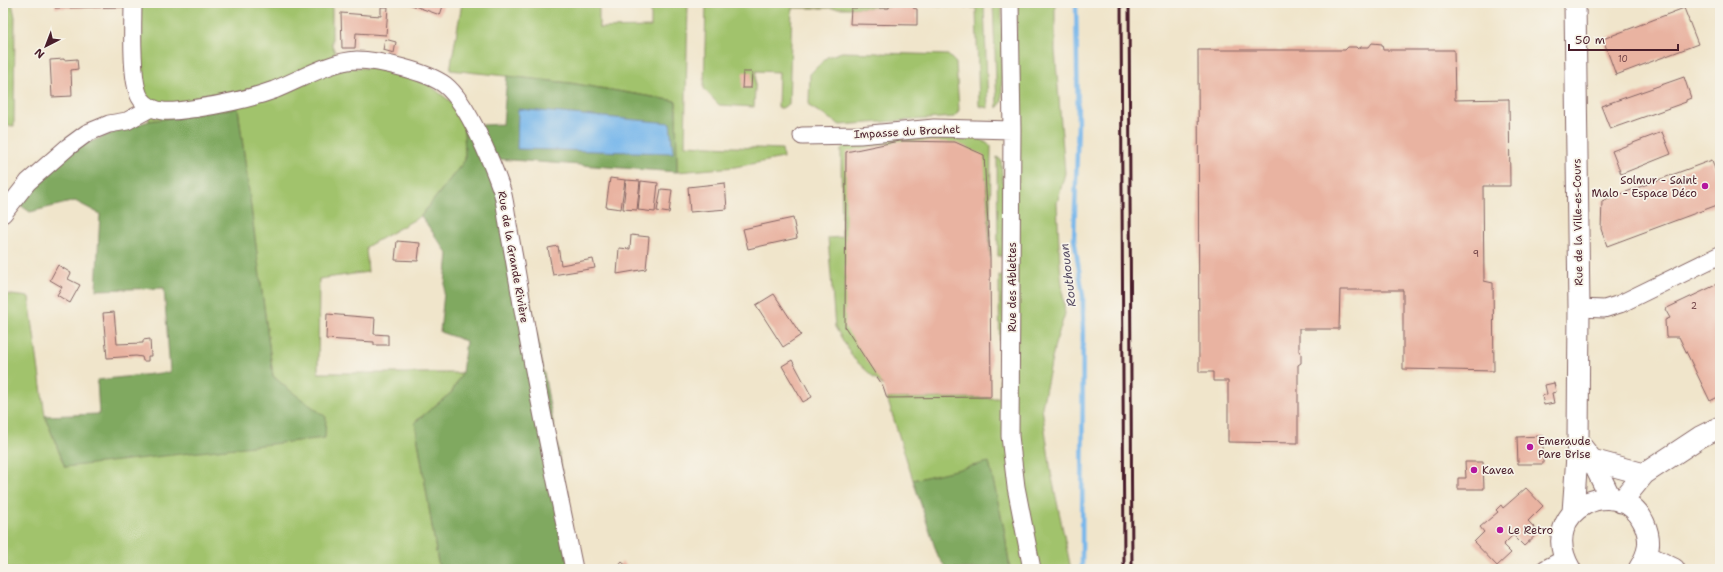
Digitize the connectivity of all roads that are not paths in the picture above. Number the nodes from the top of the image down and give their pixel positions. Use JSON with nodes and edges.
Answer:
{"nodes":[{"id":1,"x":133,"y":3,"type":"edge"},
{"id":2,"x":1010,"y":3,"type":"edge"},
{"id":3,"x":1575,"y":3,"type":"edge"},
{"id":4,"x":150,"y":108,"type":"junction"},
{"id":5,"x":1012,"y":130,"type":"junction"},
{"id":6,"x":802,"y":136,"type":"dead end"},
{"id":7,"x":3,"y":214,"type":"edge"},
{"id":8,"x":1720,"y":255,"type":"edge"},
{"id":9,"x":1579,"y":308,"type":"junction"},
{"id":10,"x":1720,"y":426,"type":"edge"},
{"id":11,"x":1578,"y":442,"type":"junction"},
{"id":12,"x":1592,"y":460,"type":"junction"},
{"id":13,"x":1644,"y":474,"type":"junction"},
{"id":14,"x":1616,"y":500,"type":"junction"},
{"id":15,"x":1573,"y":512,"type":"junction"},
{"id":16,"x":1643,"y":562,"type":"edge"},
{"id":17,"x":1567,"y":564,"type":"edge"},
{"id":18,"x":574,"y":569,"type":"edge"},
{"id":19,"x":1032,"y":569,"type":"edge"},
{"id":20,"x":1545,"y":569,"type":"edge"},
{"id":21,"x":1674,"y":569,"type":"edge"}],
"edges":[{"from":1,"to":4,"type":"street"},
{"from":2,"to":5,"type":"street","name":"Rue des Ablettes"},
{"from":3,"to":9,"type":"street","name":"Rue de la Ville-es-Cours"},
{"from":4,"to":7,"type":"street"},
{"from":4,"to":18,"type":"street","name":"Rue de la Grande Rivière"},
{"from":5,"to":6,"type":"street","name":"Impasse du Brochet"},
{"from":5,"to":19,"type":"street","name":"Rue des Ablettes"},
{"from":8,"to":9,"type":"street"},
{"from":9,"to":11,"type":"street","name":"Rue de la Ville-es-Cours"},
{"from":10,"to":13,"type":"street"},
{"from":11,"to":12,"type":"street"},
{"from":11,"to":15,"type":"street","name":"Rue de la Ville-es-Cours"},
{"from":12,"to":13,"type":"street"},
{"from":12,"to":14,"type":"street"},
{"from":13,"to":14,"type":"street"},
{"from":14,"to":15,"type":"street"},
{"from":14,"to":16,"type":"street"},
{"from":15,"to":17,"type":"street"},
{"from":16,"to":21,"type":"street"},
{"from":17,"to":20,"type":"street"}]}
